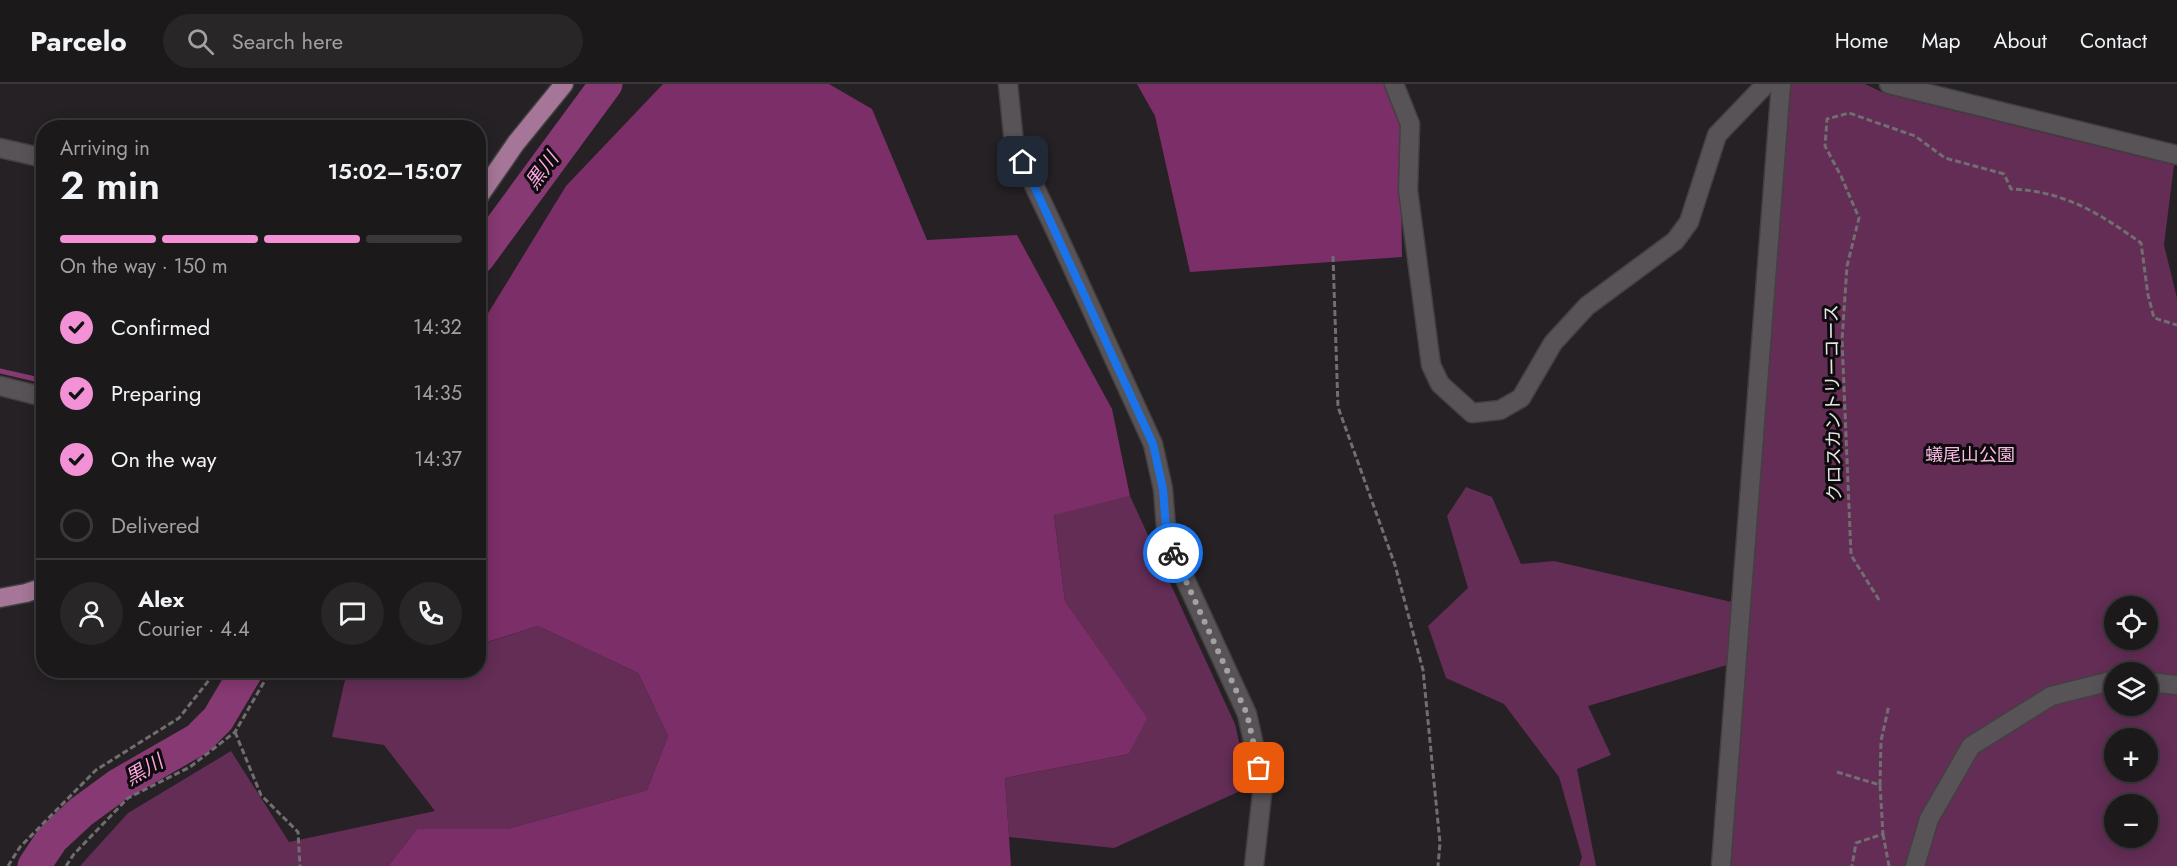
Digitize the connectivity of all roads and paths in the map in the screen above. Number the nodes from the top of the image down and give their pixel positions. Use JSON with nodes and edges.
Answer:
{"nodes":[{"id":1,"x":564,"y":84,"type":"edge"},
{"id":2,"x":1008,"y":84,"type":"edge"},
{"id":3,"x":1394,"y":84,"type":"edge"},
{"id":4,"x":1766,"y":84,"type":"edge"},
{"id":5,"x":1782,"y":84,"type":"edge"},
{"id":6,"x":1892,"y":85,"type":"edge"},
{"id":7,"x":0,"y":148,"type":"edge"},
{"id":8,"x":2177,"y":155,"type":"edge"},
{"id":9,"x":36,"y":156,"type":"edge"},
{"id":10,"x":486,"y":186,"type":"edge"},
{"id":11,"x":1333,"y":256,"type":"dead end"},
{"id":12,"x":2177,"y":325,"type":"edge"},
{"id":13,"x":0,"y":386,"type":"edge"},
{"id":14,"x":36,"y":395,"type":"edge"},
{"id":15,"x":36,"y":590,"type":"edge"},
{"id":16,"x":0,"y":598,"type":"edge"},
{"id":17,"x":1879,"y":600,"type":"dead end"},
{"id":18,"x":210,"y":678,"type":"edge"},
{"id":19,"x":266,"y":678,"type":"edge"},
{"id":20,"x":2104,"y":683,"type":"edge"},
{"id":21,"x":2158,"y":683,"type":"edge"},
{"id":22,"x":2177,"y":685,"type":"edge"},
{"id":23,"x":1889,"y":705,"type":"dead end"},
{"id":24,"x":235,"y":732,"type":"junction"},
{"id":25,"x":1837,"y":772,"type":"dead end"},
{"id":26,"x":1880,"y":785,"type":"junction"},
{"id":27,"x":1883,"y":834,"type":"junction"},
{"id":28,"x":8,"y":866,"type":"edge"},
{"id":29,"x":66,"y":866,"type":"edge"},
{"id":30,"x":300,"y":866,"type":"edge"},
{"id":31,"x":1254,"y":866,"type":"edge"},
{"id":32,"x":1438,"y":866,"type":"edge"},
{"id":33,"x":1720,"y":866,"type":"edge"},
{"id":34,"x":1852,"y":866,"type":"edge"},
{"id":35,"x":1889,"y":866,"type":"edge"},
{"id":36,"x":1915,"y":866,"type":"edge"}],
"edges":[{"from":1,"to":10,"type":"main road"},
{"from":2,"to":31,"type":"street"},
{"from":3,"to":4,"type":"street"},
{"from":5,"to":33,"type":"street"},
{"from":6,"to":8,"type":"street"},
{"from":7,"to":9,"type":"street"},
{"from":11,"to":32,"type":"path"},
{"from":12,"to":17,"type":"path","name":"クロスカントリーコース"},
{"from":13,"to":14,"type":"street"},
{"from":15,"to":16,"type":"main road"},
{"from":18,"to":28,"type":"path"},
{"from":19,"to":24,"type":"path"},
{"from":20,"to":36,"type":"street"},
{"from":21,"to":22,"type":"street"},
{"from":23,"to":26,"type":"path"},
{"from":24,"to":29,"type":"path"},
{"from":24,"to":30,"type":"path"},
{"from":25,"to":26,"type":"path"},
{"from":26,"to":27,"type":"path"},
{"from":27,"to":34,"type":"path"},
{"from":27,"to":35,"type":"path"}]}
